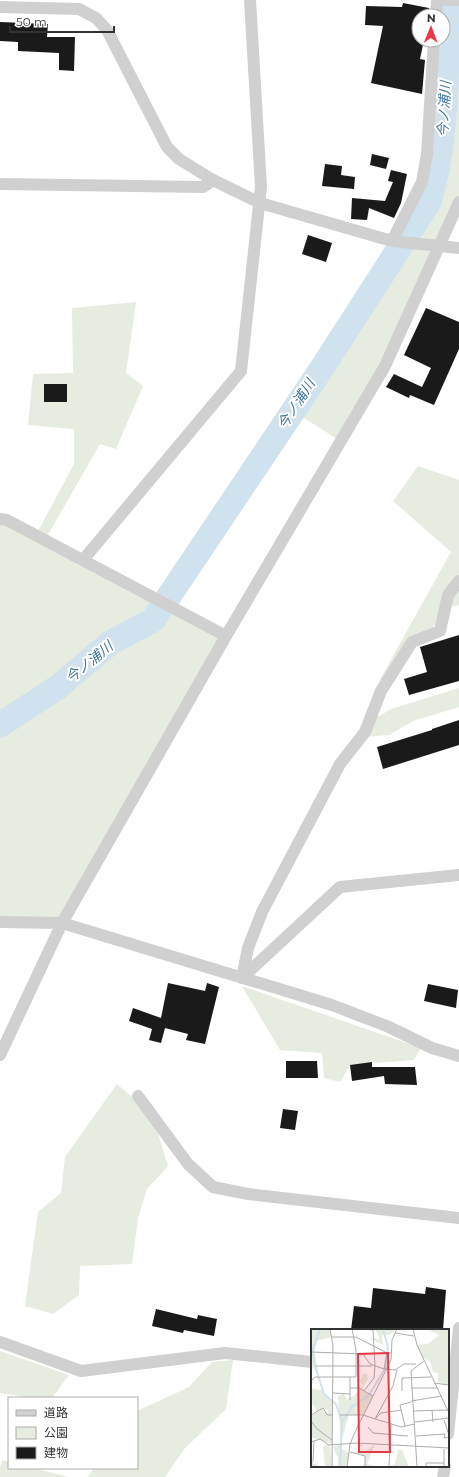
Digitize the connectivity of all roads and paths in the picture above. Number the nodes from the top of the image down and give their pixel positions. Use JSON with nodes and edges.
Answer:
{"nodes":[{"id":1,"x":250,"y":0,"type":"edge"},
{"id":2,"x":444,"y":0,"type":"edge"},
{"id":3,"x":459,"y":0,"type":"edge"},
{"id":4,"x":0,"y":7,"type":"edge"},
{"id":5,"x":434,"y":48,"type":"edge"},
{"id":6,"x":213,"y":180,"type":"junction"},
{"id":7,"x":0,"y":184,"type":"edge"},
{"id":8,"x":459,"y":202,"type":"edge"},
{"id":9,"x":260,"y":203,"type":"junction"},
{"id":10,"x":392,"y":241,"type":"junction"},
{"id":11,"x":439,"y":246,"type":"junction"},
{"id":12,"x":459,"y":248,"type":"edge"},
{"id":13,"x":0,"y":520,"type":"edge"},
{"id":14,"x":83,"y":560,"type":"junction"},
{"id":15,"x":459,"y":581,"type":"edge"},
{"id":16,"x":226,"y":636,"type":"junction"},
{"id":17,"x":459,"y":875,"type":"edge"},
{"id":18,"x":0,"y":922,"type":"edge"},
{"id":19,"x":62,"y":923,"type":"junction"},
{"id":20,"x":242,"y":978,"type":"junction"},
{"id":21,"x":0,"y":1055,"type":"edge"},
{"id":22,"x":459,"y":1056,"type":"edge"},
{"id":23,"x":138,"y":1096,"type":"dead end"},
{"id":24,"x":459,"y":1218,"type":"edge"},
{"id":25,"x":459,"y":1328,"type":"edge"},
{"id":26,"x":0,"y":1342,"type":"edge"},
{"id":27,"x":311,"y":1362,"type":"edge"},
{"id":28,"x":454,"y":1376,"type":"edge"},
{"id":29,"x":449,"y":1424,"type":"edge"},
{"id":30,"x":444,"y":1467,"type":"edge"},
{"id":31,"x":443,"y":1477,"type":"edge"}],
"edges":[{"from":1,"to":9,"type":"street"},
{"from":2,"to":3,"type":"street"},
{"from":4,"to":6,"type":"street"},
{"from":5,"to":10,"type":"street"},
{"from":6,"to":7,"type":"street"},
{"from":6,"to":9,"type":"street"},
{"from":8,"to":11,"type":"street"},
{"from":9,"to":10,"type":"street"},
{"from":9,"to":14,"type":"street"},
{"from":10,"to":11,"type":"street"},
{"from":11,"to":12,"type":"street"},
{"from":11,"to":16,"type":"street"},
{"from":13,"to":14,"type":"street"},
{"from":14,"to":16,"type":"street"},
{"from":15,"to":20,"type":"street"},
{"from":16,"to":19,"type":"street"},
{"from":17,"to":20,"type":"street"},
{"from":18,"to":19,"type":"street"},
{"from":19,"to":20,"type":"street"},
{"from":19,"to":21,"type":"street"},
{"from":20,"to":22,"type":"street"},
{"from":23,"to":24,"type":"street"},
{"from":25,"to":28,"type":"street"},
{"from":26,"to":27,"type":"street"},
{"from":28,"to":29,"type":"street"},
{"from":30,"to":31,"type":"street"}]}
